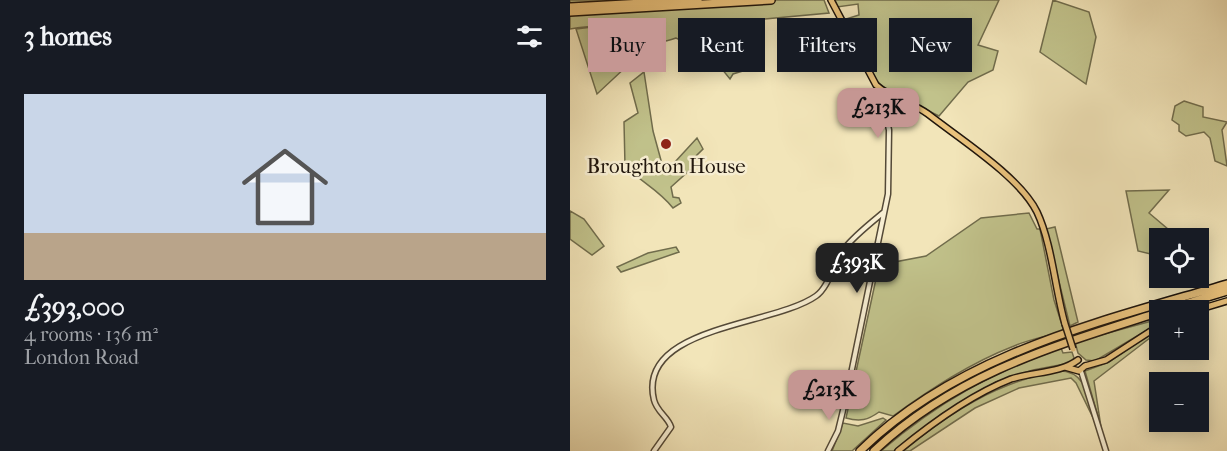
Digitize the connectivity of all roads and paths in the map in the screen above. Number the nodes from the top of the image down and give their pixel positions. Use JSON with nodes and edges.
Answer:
{"nodes":[{"id":1,"x":698,"y":0,"type":"edge"},
{"id":2,"x":771,"y":0,"type":"edge"},
{"id":3,"x":832,"y":1,"type":"edge"},
{"id":4,"x":570,"y":7,"type":"edge"},
{"id":5,"x":570,"y":12,"type":"edge"},
{"id":6,"x":885,"y":93,"type":"junction"},
{"id":7,"x":884,"y":212,"type":"junction"},
{"id":8,"x":1227,"y":279,"type":"edge"},
{"id":9,"x":1227,"y":284,"type":"edge"},
{"id":10,"x":1201,"y":291,"type":"junction"},
{"id":11,"x":1227,"y":291,"type":"edge"},
{"id":12,"x":1198,"y":300,"type":"edge"},
{"id":13,"x":1227,"y":301,"type":"edge"},
{"id":14,"x":1209,"y":306,"type":"edge"},
{"id":15,"x":1149,"y":316,"type":"edge"},
{"id":16,"x":1149,"y":332,"type":"edge"},
{"id":17,"x":1076,"y":362,"type":"junction"},
{"id":18,"x":1064,"y":367,"type":"junction"},
{"id":19,"x":1080,"y":369,"type":"junction"},
{"id":20,"x":654,"y":451,"type":"edge"},
{"id":21,"x":828,"y":451,"type":"edge"},
{"id":22,"x":861,"y":451,"type":"edge"},
{"id":23,"x":874,"y":451,"type":"edge"},
{"id":24,"x":898,"y":451,"type":"edge"},
{"id":25,"x":1106,"y":451,"type":"edge"}],
"edges":[{"from":1,"to":4,"type":"highway"},
{"from":2,"to":5,"type":"highway"},
{"from":3,"to":6,"type":"main road"},
{"from":6,"to":7,"type":"street"},
{"from":6,"to":17,"type":"main road","bridge":true},
{"from":7,"to":20,"type":"street"},
{"from":7,"to":21,"type":"street"},
{"from":8,"to":10,"type":"highway"},
{"from":9,"to":10,"type":"highway"},
{"from":10,"to":22,"type":"highway"},
{"from":11,"to":12,"type":"highway"},
{"from":13,"to":14,"type":"main road"},
{"from":15,"to":23,"type":"highway"},
{"from":16,"to":19,"type":"main road"},
{"from":17,"to":18,"type":"main road"},
{"from":17,"to":19,"type":"main road"},
{"from":17,"to":19,"type":"main road"},
{"from":18,"to":19,"type":"main road"},
{"from":18,"to":24,"type":"main road"},
{"from":19,"to":25,"type":"street"}]}
